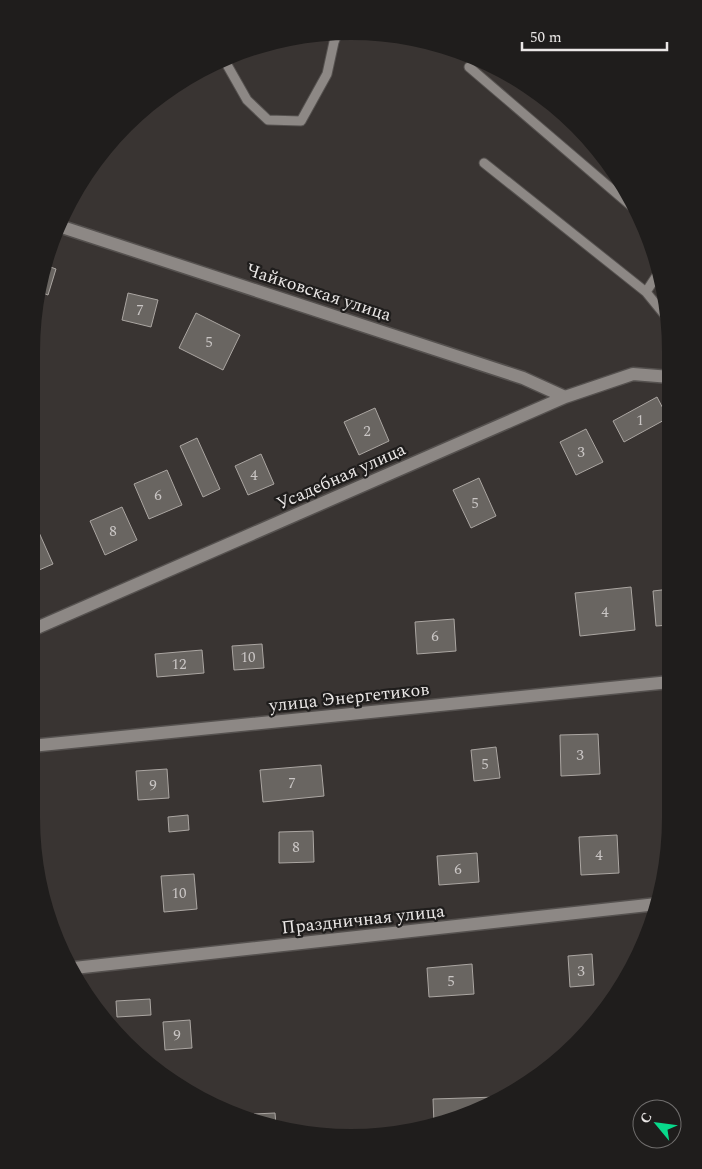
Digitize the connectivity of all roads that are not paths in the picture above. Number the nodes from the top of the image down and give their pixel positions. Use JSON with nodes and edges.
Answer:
{"nodes":[{"id":1,"x":334,"y":41,"type":"edge"},
{"id":2,"x":228,"y":66,"type":"edge"},
{"id":3,"x":469,"y":67,"type":"dead end"},
{"id":4,"x":484,"y":163,"type":"dead end"},
{"id":5,"x":620,"y":197,"type":"edge"},
{"id":6,"x":66,"y":228,"type":"edge"},
{"id":7,"x":653,"y":280,"type":"edge"},
{"id":8,"x":646,"y":292,"type":"junction"},
{"id":9,"x":659,"y":308,"type":"edge"},
{"id":10,"x":662,"y":376,"type":"edge"},
{"id":11,"x":566,"y":397,"type":"junction"},
{"id":12,"x":40,"y":627,"type":"edge"},
{"id":13,"x":662,"y":683,"type":"edge"},
{"id":14,"x":40,"y":745,"type":"edge"},
{"id":15,"x":649,"y":905,"type":"edge"},
{"id":16,"x":78,"y":968,"type":"edge"}],
"edges":[{"from":1,"to":2,"type":"lane"},
{"from":3,"to":5,"type":"lane"},
{"from":4,"to":8,"type":"lane"},
{"from":6,"to":11,"type":"street","name":"Чайковская улица"},
{"from":7,"to":8,"type":"lane"},
{"from":8,"to":9,"type":"lane"},
{"from":10,"to":11,"type":"street","name":"Усадебная улица"},
{"from":11,"to":12,"type":"street","name":"Усадебная улица"},
{"from":13,"to":14,"type":"street","name":"улица Энергетиков"},
{"from":15,"to":16,"type":"street","name":"Праздничная улица"}]}
